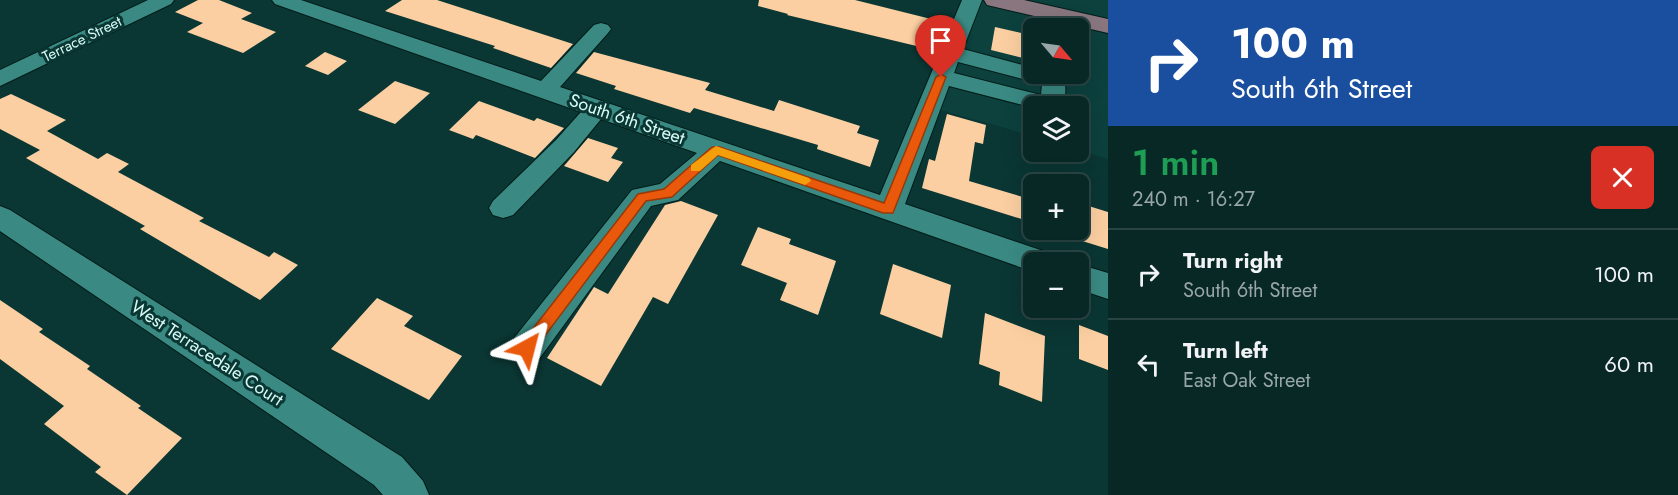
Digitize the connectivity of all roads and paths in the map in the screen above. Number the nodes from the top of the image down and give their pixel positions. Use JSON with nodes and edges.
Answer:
{"nodes":[{"id":1,"x":164,"y":0,"type":"edge"},
{"id":2,"x":282,"y":0,"type":"edge"},
{"id":3,"x":972,"y":0,"type":"edge"},
{"id":4,"x":994,"y":0,"type":"edge"},
{"id":5,"x":1108,"y":27,"type":"edge"},
{"id":6,"x":601,"y":29,"type":"dead end"},
{"id":7,"x":951,"y":53,"type":"junction"},
{"id":8,"x":941,"y":77,"type":"junction"},
{"id":9,"x":0,"y":79,"type":"edge"},
{"id":10,"x":544,"y":91,"type":"junction"},
{"id":11,"x":597,"y":109,"type":"junction"},
{"id":12,"x":716,"y":150,"type":"junction"},
{"id":13,"x":503,"y":208,"type":"dead end"},
{"id":14,"x":888,"y":210,"type":"junction"},
{"id":15,"x":0,"y":217,"type":"edge"},
{"id":16,"x":1023,"y":256,"type":"edge"},
{"id":17,"x":1089,"y":280,"type":"edge"},
{"id":18,"x":1108,"y":286,"type":"edge"},
{"id":19,"x":527,"y":348,"type":"dead end"},
{"id":20,"x":409,"y":495,"type":"edge"}],
"edges":[{"from":1,"to":9,"type":"street","name":"Terrace Street"},
{"from":2,"to":10,"type":"street","name":"South 6th Street"},
{"from":3,"to":7,"type":"street"},
{"from":4,"to":5,"type":"main road"},
{"from":6,"to":10,"type":"street"},
{"from":7,"to":8,"type":"street"},
{"from":7,"to":8,"type":"street"},
{"from":8,"to":14,"type":"street"},
{"from":10,"to":11,"type":"street","name":"South 6th Street"},
{"from":11,"to":12,"type":"street","name":"South 6th Street"},
{"from":11,"to":13,"type":"street"},
{"from":12,"to":14,"type":"street","name":"South 6th Street"},
{"from":12,"to":19,"type":"street"},
{"from":14,"to":16,"type":"street","name":"South 6th Street"},
{"from":15,"to":20,"type":"street","name":"West Terracedale Court"},
{"from":17,"to":18,"type":"street"}]}
